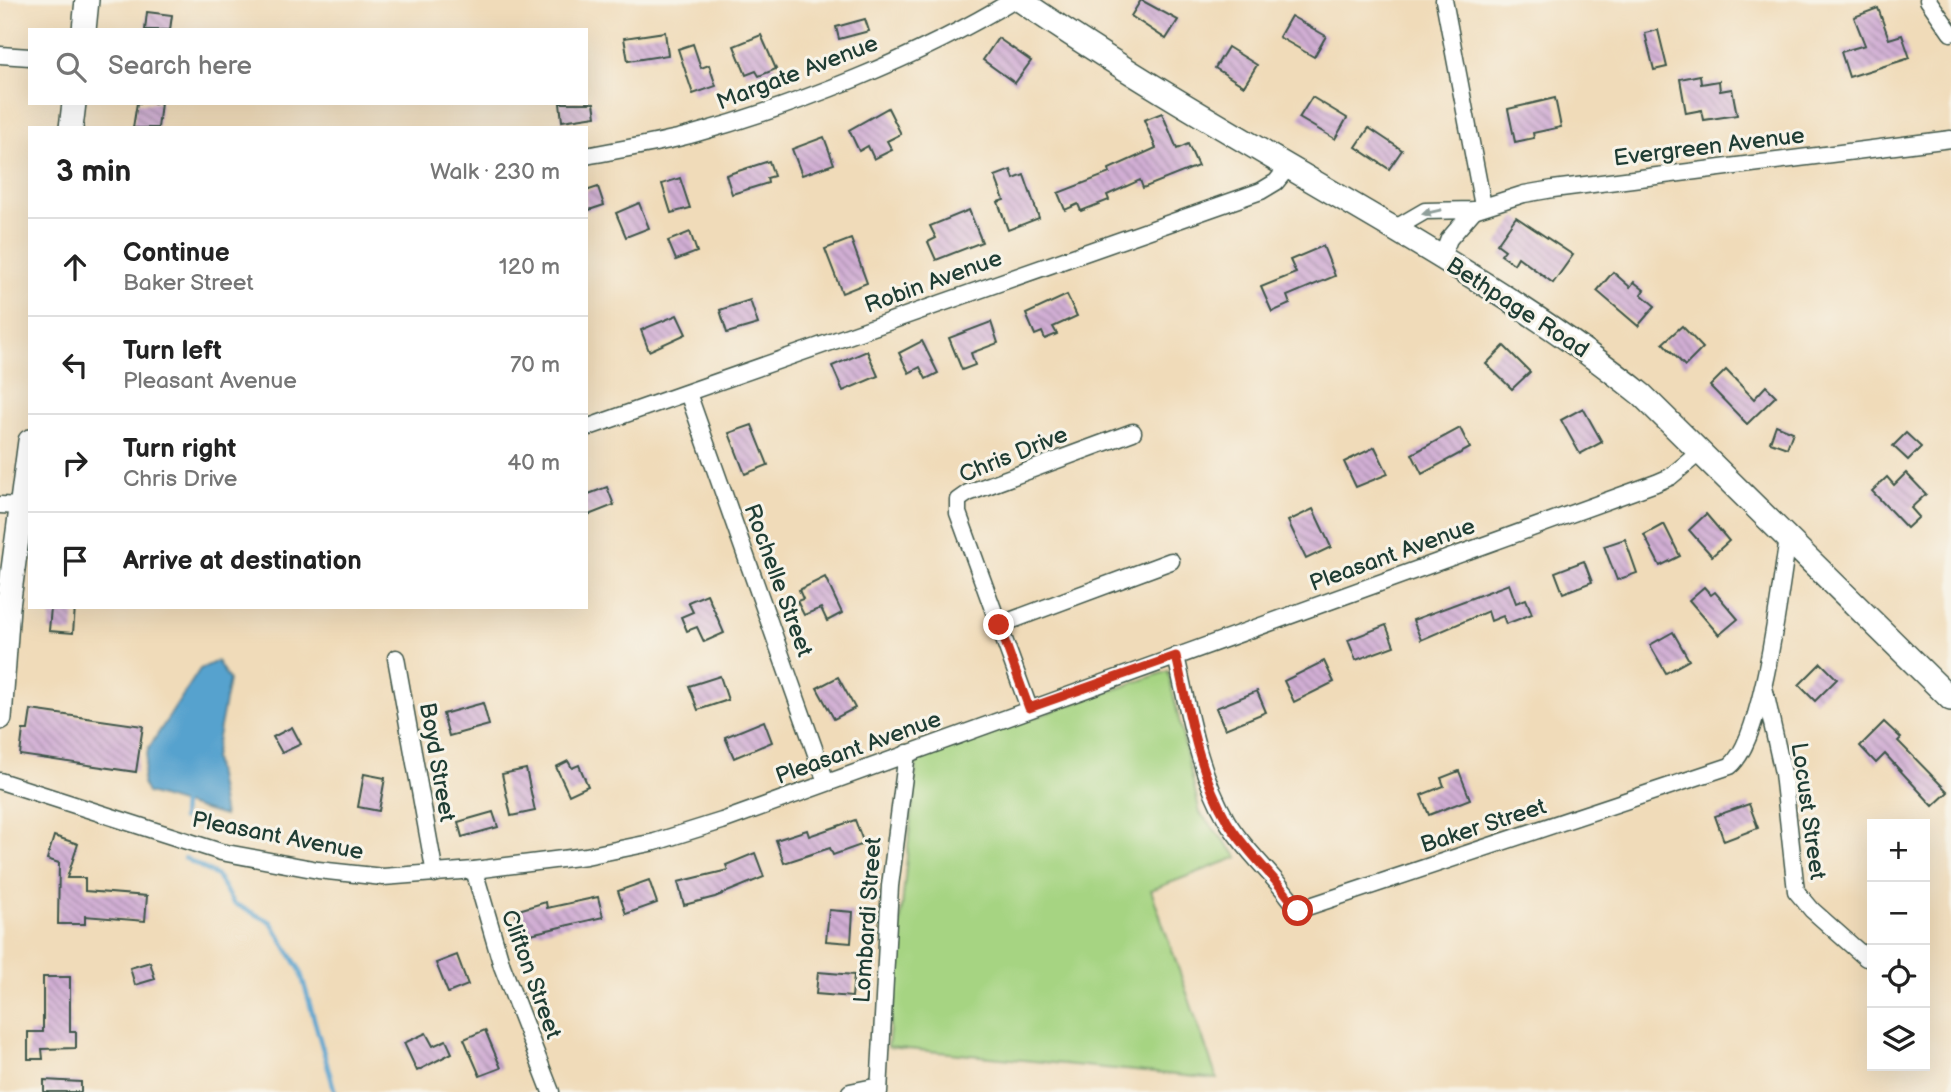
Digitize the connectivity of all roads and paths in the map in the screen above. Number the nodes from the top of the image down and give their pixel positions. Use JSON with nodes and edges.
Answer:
{"nodes":[{"id":1,"x":87,"y":0,"type":"edge"},
{"id":2,"x":1013,"y":0,"type":"edge"},
{"id":3,"x":1020,"y":0,"type":"edge"},
{"id":4,"x":1444,"y":0,"type":"edge"},
{"id":5,"x":1928,"y":0,"type":"edge"},
{"id":6,"x":83,"y":28,"type":"edge"},
{"id":7,"x":1951,"y":33,"type":"edge"},
{"id":8,"x":0,"y":55,"type":"edge"},
{"id":9,"x":28,"y":57,"type":"edge"},
{"id":10,"x":74,"y":105,"type":"edge"},
{"id":11,"x":71,"y":126,"type":"edge"},
{"id":12,"x":1951,"y":139,"type":"edge"},
{"id":13,"x":588,"y":156,"type":"edge"},
{"id":14,"x":1289,"y":166,"type":"junction"},
{"id":15,"x":1479,"y":208,"type":"junction"},
{"id":16,"x":1394,"y":229,"type":"junction"},
{"id":17,"x":1442,"y":257,"type":"junction"},
{"id":18,"x":688,"y":393,"type":"junction"},
{"id":19,"x":588,"y":427,"type":"edge"},
{"id":20,"x":1133,"y":432,"type":"dead end"},
{"id":21,"x":28,"y":448,"type":"edge"},
{"id":22,"x":1700,"y":452,"type":"junction"},
{"id":23,"x":11,"y":505,"type":"edge"},
{"id":24,"x":1788,"y":538,"type":"junction"},
{"id":25,"x":1171,"y":561,"type":"dead end"},
{"id":26,"x":999,"y":625,"type":"junction"},
{"id":27,"x":1176,"y":656,"type":"junction"},
{"id":28,"x":396,"y":657,"type":"dead end"},
{"id":29,"x":1763,"y":685,"type":"junction"},
{"id":30,"x":1951,"y":699,"type":"edge"},
{"id":31,"x":1029,"y":708,"type":"junction"},
{"id":32,"x":0,"y":718,"type":"edge"},
{"id":33,"x":907,"y":753,"type":"junction"},
{"id":34,"x":0,"y":780,"type":"edge"},
{"id":35,"x":827,"y":782,"type":"junction"},
{"id":36,"x":474,"y":870,"type":"junction"},
{"id":37,"x":435,"y":874,"type":"junction"},
{"id":38,"x":1866,"y":958,"type":"dead end"},
{"id":39,"x":879,"y":1089,"type":"edge"},
{"id":40,"x":551,"y":1092,"type":"edge"},
{"id":41,"x":850,"y":1092,"type":"edge"}],
"edges":[{"from":1,"to":6,"type":"street"},
{"from":2,"to":13,"type":"street","name":"Margate Avenue"},
{"from":3,"to":14,"type":"street","name":"Bethpage Road"},
{"from":4,"to":15,"type":"street"},
{"from":5,"to":7,"type":"street"},
{"from":8,"to":9,"type":"street"},
{"from":10,"to":11,"type":"street"},
{"from":12,"to":15,"type":"street","name":"Evergreen Avenue"},
{"from":14,"to":16,"type":"street","name":"Bethpage Road"},
{"from":14,"to":18,"type":"street","name":"Robin Avenue"},
{"from":15,"to":16,"type":"street","name":"Evergreen Avenue","one_way":true},
{"from":15,"to":17,"type":"street"},
{"from":16,"to":17,"type":"street","name":"Bethpage Road"},
{"from":17,"to":22,"type":"street","name":"Bethpage Road"},
{"from":18,"to":19,"type":"street","name":"Robin Avenue"},
{"from":18,"to":35,"type":"street","name":"Rochelle Street"},
{"from":20,"to":26,"type":"street","name":"Chris Drive"},
{"from":21,"to":23,"type":"street"},
{"from":22,"to":24,"type":"street","name":"Bethpage Road"},
{"from":22,"to":27,"type":"street","name":"Pleasant Avenue"},
{"from":23,"to":32,"type":"street"},
{"from":24,"to":29,"type":"street","name":"Baker Street"},
{"from":24,"to":30,"type":"street","name":"Bethpage Road"},
{"from":25,"to":26,"type":"street"},
{"from":26,"to":31,"type":"street","name":"Chris Drive"},
{"from":27,"to":29,"type":"street","name":"Baker Street"},
{"from":27,"to":31,"type":"street","name":"Pleasant Avenue"},
{"from":28,"to":37,"type":"street","name":"Boyd Street"},
{"from":29,"to":38,"type":"street","name":"Locust Street"},
{"from":31,"to":33,"type":"street","name":"Pleasant Avenue"},
{"from":33,"to":35,"type":"street","name":"Pleasant Avenue"},
{"from":33,"to":39,"type":"street","name":"Lombardi Street"},
{"from":34,"to":37,"type":"street","name":"Pleasant Avenue"},
{"from":35,"to":36,"type":"street","name":"Pleasant Avenue"},
{"from":36,"to":37,"type":"street","name":"Pleasant Avenue"},
{"from":36,"to":40,"type":"street","name":"Clifton Street"},
{"from":39,"to":41,"type":"street"}]}
